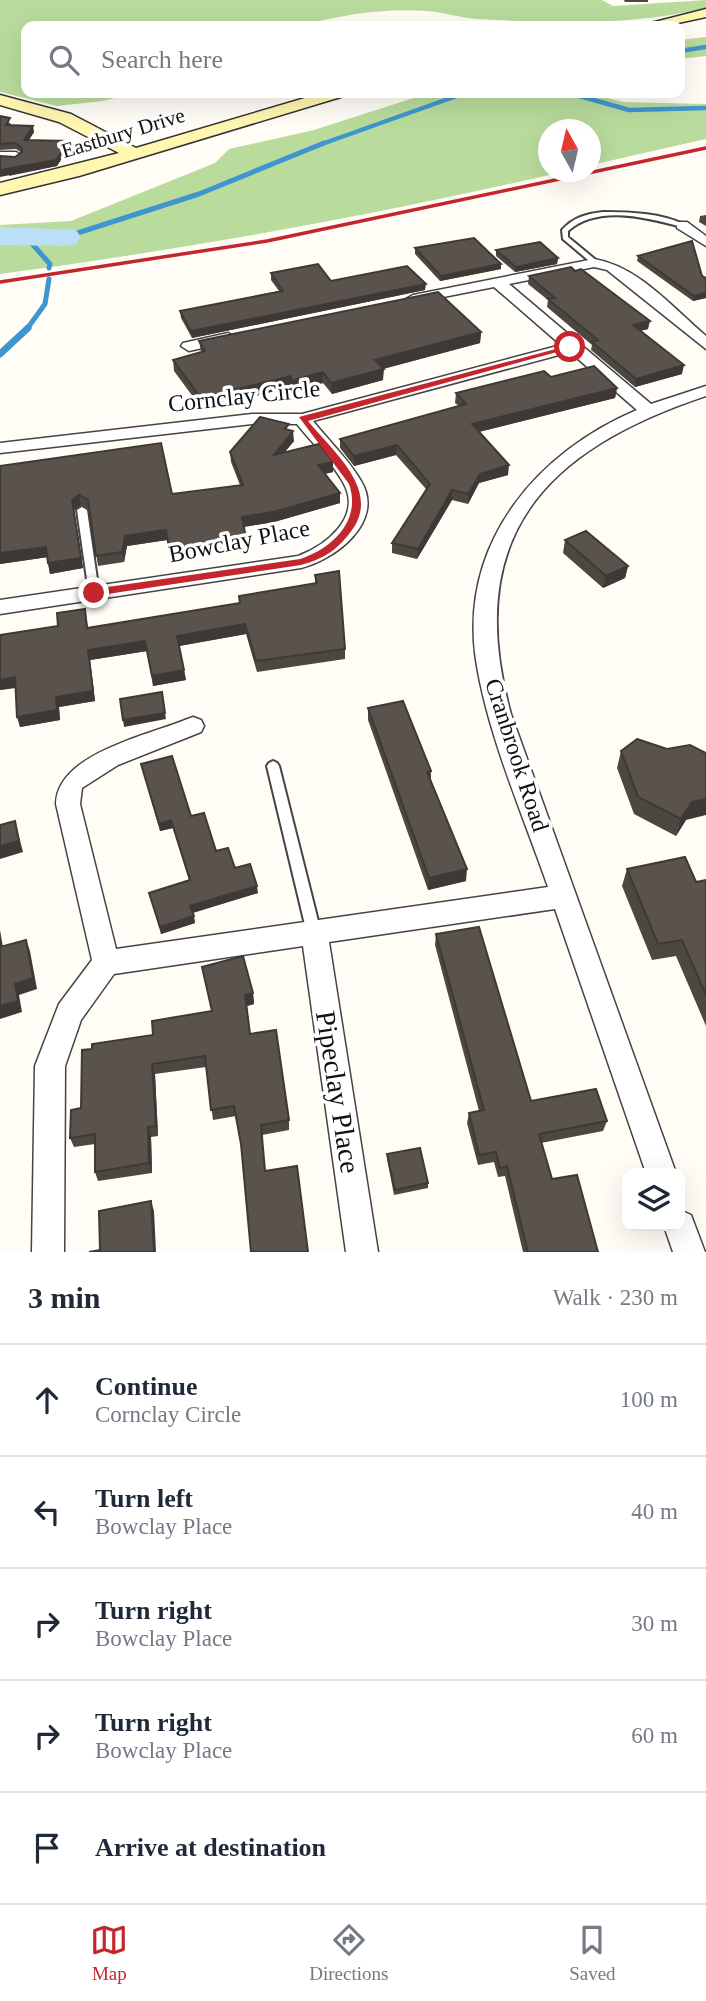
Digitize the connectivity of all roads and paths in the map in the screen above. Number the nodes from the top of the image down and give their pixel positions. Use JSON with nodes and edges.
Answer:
{"nodes":[{"id":1,"x":706,"y":13,"type":"edge"},
{"id":2,"x":669,"y":21,"type":"edge"},
{"id":3,"x":321,"y":98,"type":"edge"},
{"id":4,"x":0,"y":100,"type":"edge"},
{"id":5,"x":135,"y":154,"type":"junction"},
{"id":6,"x":0,"y":156,"type":"edge"},
{"id":7,"x":16,"y":156,"type":"edge"},
{"id":8,"x":0,"y":189,"type":"edge"},
{"id":9,"x":682,"y":225,"type":"joint"},
{"id":10,"x":706,"y":242,"type":"edge"},
{"id":11,"x":594,"y":263,"type":"junction"},
{"id":12,"x":496,"y":281,"type":"junction"},
{"id":13,"x":403,"y":301,"type":"edge"},
{"id":14,"x":242,"y":335,"type":"edge"},
{"id":15,"x":706,"y":344,"type":"edge"},
{"id":16,"x":189,"y":346,"type":"dead end"},
{"id":17,"x":570,"y":347,"type":"junction"},
{"id":18,"x":706,"y":391,"type":"edge"},
{"id":19,"x":646,"y":409,"type":"junction"},
{"id":20,"x":302,"y":419,"type":"junction"},
{"id":21,"x":0,"y":448,"type":"edge"},
{"id":22,"x":82,"y":510,"type":"edge"},
{"id":23,"x":94,"y":593,"type":"junction"},
{"id":24,"x":0,"y":607,"type":"edge"},
{"id":25,"x":193,"y":726,"type":"dead end"},
{"id":26,"x":273,"y":766,"type":"dead end"},
{"id":27,"x":565,"y":897,"type":"junction"},
{"id":28,"x":314,"y":933,"type":"junction"},
{"id":29,"x":106,"y":963,"type":"junction"},
{"id":30,"x":659,"y":1168,"type":"edge"},
{"id":31,"x":682,"y":1231,"type":"edge"},
{"id":32,"x":48,"y":1252,"type":"edge"},
{"id":33,"x":362,"y":1252,"type":"edge"},
{"id":34,"x":689,"y":1252,"type":"edge"}],
"edges":[{"from":1,"to":2,"type":"street"},
{"from":3,"to":5,"type":"street","name":"Eastbury Drive"},
{"from":4,"to":5,"type":"street"},
{"from":5,"to":8,"type":"street","name":"Eastbury Drive"},
{"from":6,"to":7,"type":"street"},
{"from":9,"to":10,"type":"street"},
{"from":9,"to":11,"type":"lane"},
{"from":11,"to":12,"type":"street"},
{"from":11,"to":15,"type":"street"},
{"from":12,"to":13,"type":"street"},
{"from":12,"to":17,"type":"street"},
{"from":14,"to":16,"type":"street"},
{"from":17,"to":19,"type":"street"},
{"from":17,"to":20,"type":"street","name":"Cornclay Circle"},
{"from":18,"to":19,"type":"street","name":"Cranbrook Road"},
{"from":19,"to":27,"type":"street","name":"Cranbrook Road"},
{"from":20,"to":21,"type":"street","name":"Cornclay Circle"},
{"from":20,"to":23,"type":"street","name":"Bowclay Place"},
{"from":22,"to":23,"type":"lane"},
{"from":23,"to":24,"type":"street","name":"Bowclay Place"},
{"from":25,"to":29,"type":"street"},
{"from":26,"to":28,"type":"lane"},
{"from":27,"to":28,"type":"street"},
{"from":27,"to":30,"type":"street","name":"Cranbrook Road"},
{"from":28,"to":29,"type":"street"},
{"from":28,"to":33,"type":"street","name":"Pipeclay Place"},
{"from":29,"to":32,"type":"street"},
{"from":31,"to":34,"type":"street"}]}
